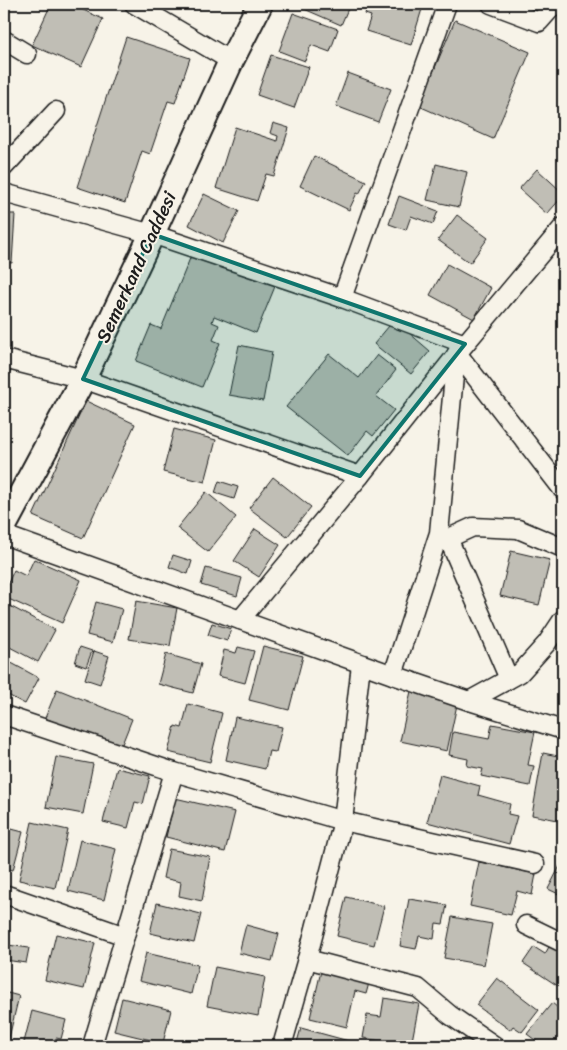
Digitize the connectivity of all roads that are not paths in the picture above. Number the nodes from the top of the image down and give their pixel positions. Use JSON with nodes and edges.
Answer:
{"nodes":[{"id":1,"x":134,"y":4,"type":"edge"},
{"id":2,"x":260,"y":4,"type":"edge"},
{"id":3,"x":447,"y":4,"type":"edge"},
{"id":4,"x":491,"y":4,"type":"edge"},
{"id":5,"x":555,"y":4,"type":"edge"},
{"id":6,"x":4,"y":40,"type":"edge"},
{"id":7,"x":27,"y":54,"type":"dead end"},
{"id":8,"x":232,"y":61,"type":"junction"},
{"id":9,"x":56,"y":110,"type":"dead end"},
{"id":10,"x":4,"y":167,"type":"edge"},
{"id":11,"x":4,"y":193,"type":"edge"},
{"id":12,"x":563,"y":227,"type":"edge"},
{"id":13,"x":152,"y":234,"type":"junction"},
{"id":14,"x":342,"y":298,"type":"junction"},
{"id":15,"x":459,"y":350,"type":"junction"},
{"id":16,"x":4,"y":359,"type":"edge"},
{"id":17,"x":83,"y":379,"type":"junction"},
{"id":18,"x":360,"y":476,"type":"junction"},
{"id":19,"x":563,"y":490,"type":"edge"},
{"id":20,"x":4,"y":526,"type":"edge"},
{"id":21,"x":4,"y":535,"type":"edge"},
{"id":22,"x":442,"y":541,"type":"junction"},
{"id":23,"x":563,"y":548,"type":"edge"},
{"id":24,"x":563,"y":618,"type":"edge"},
{"id":25,"x":240,"y":620,"type":"junction"},
{"id":26,"x":361,"y":664,"type":"junction"},
{"id":27,"x":393,"y":675,"type":"junction"},
{"id":28,"x":510,"y":679,"type":"junction"},
{"id":29,"x":469,"y":702,"type":"junction"},
{"id":30,"x":4,"y":715,"type":"edge"},
{"id":31,"x":563,"y":730,"type":"edge"},
{"id":32,"x":174,"y":772,"type":"junction"},
{"id":33,"x":343,"y":821,"type":"junction"},
{"id":34,"x":535,"y":864,"type":"dead end"},
{"id":35,"x":4,"y":894,"type":"edge"},
{"id":36,"x":526,"y":925,"type":"dead end"},
{"id":37,"x":125,"y":936,"type":"junction"},
{"id":38,"x":563,"y":943,"type":"edge"},
{"id":39,"x":307,"y":959,"type":"junction"},
{"id":40,"x":92,"y":1046,"type":"edge"},
{"id":41,"x":282,"y":1046,"type":"edge"},
{"id":42,"x":494,"y":1046,"type":"edge"}],
"edges":[{"from":1,"to":8,"type":"street"},
{"from":2,"to":8,"type":"street","name":"Semerkand Caddesi"},
{"from":3,"to":14,"type":"street"},
{"from":4,"to":5,"type":"street"},
{"from":6,"to":7,"type":"street"},
{"from":8,"to":13,"type":"street","name":"Semerkand Caddesi"},
{"from":9,"to":10,"type":"street"},
{"from":11,"to":13,"type":"street"},
{"from":12,"to":15,"type":"street"},
{"from":13,"to":14,"type":"street"},
{"from":13,"to":17,"type":"street","name":"Semerkand Caddesi"},
{"from":14,"to":15,"type":"street"},
{"from":15,"to":18,"type":"street"},
{"from":15,"to":19,"type":"street"},
{"from":15,"to":22,"type":"street"},
{"from":16,"to":17,"type":"street"},
{"from":17,"to":18,"type":"street"},
{"from":17,"to":20,"type":"street","name":"Semerkand Caddesi"},
{"from":18,"to":25,"type":"street"},
{"from":21,"to":25,"type":"street"},
{"from":22,"to":23,"type":"street"},
{"from":22,"to":27,"type":"street"},
{"from":22,"to":28,"type":"street"},
{"from":24,"to":28,"type":"street"},
{"from":25,"to":26,"type":"street"},
{"from":26,"to":27,"type":"street"},
{"from":26,"to":33,"type":"street"},
{"from":27,"to":29,"type":"street"},
{"from":28,"to":29,"type":"street"},
{"from":29,"to":31,"type":"street"},
{"from":30,"to":32,"type":"street"},
{"from":32,"to":33,"type":"street"},
{"from":32,"to":37,"type":"street"},
{"from":33,"to":34,"type":"street"},
{"from":33,"to":39,"type":"street"},
{"from":35,"to":37,"type":"street"},
{"from":36,"to":38,"type":"street"},
{"from":37,"to":40,"type":"street"},
{"from":39,"to":41,"type":"street"},
{"from":39,"to":42,"type":"street"}]}
